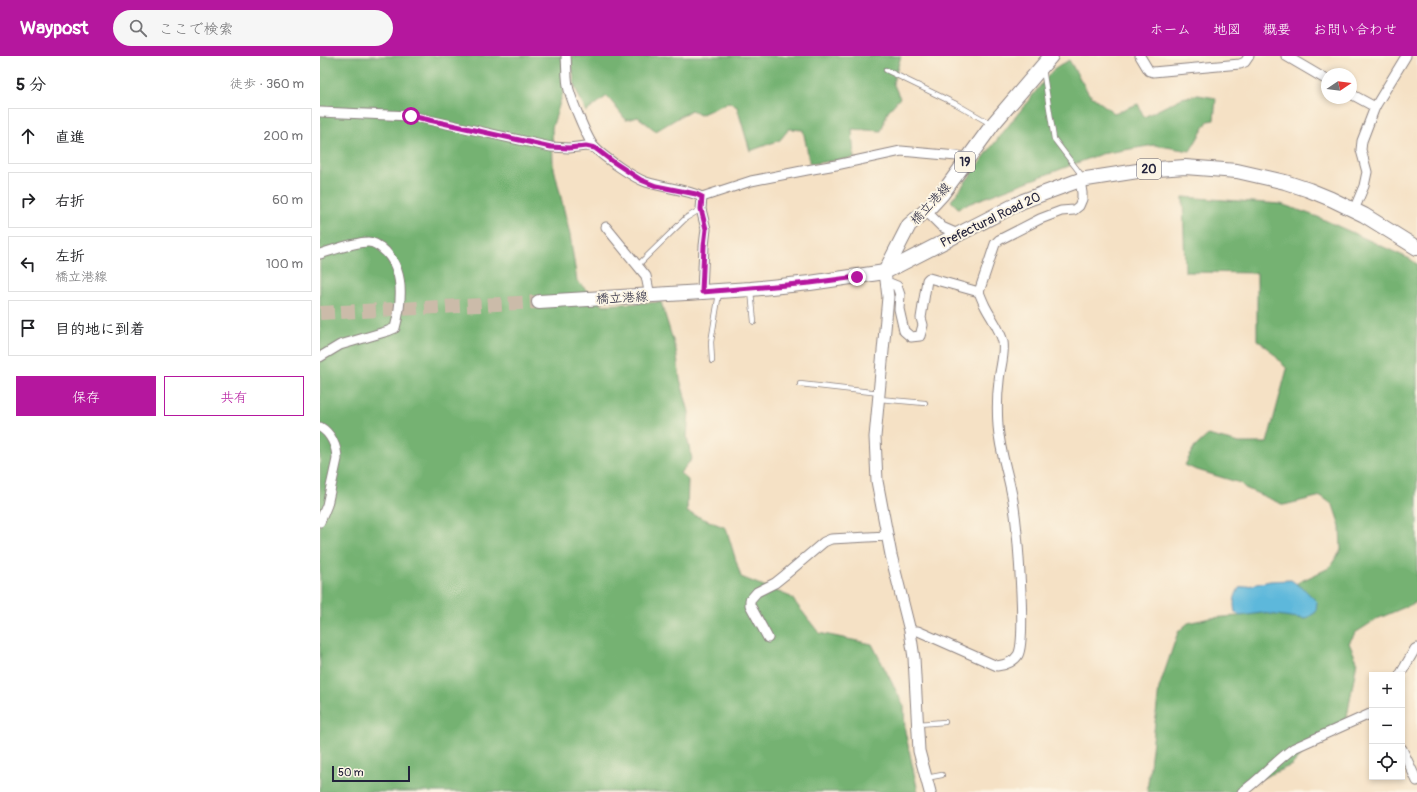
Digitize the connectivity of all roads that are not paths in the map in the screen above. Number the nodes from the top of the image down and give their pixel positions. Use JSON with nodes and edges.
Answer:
{"nodes":[{"id":1,"x":566,"y":56,"type":"edge"},
{"id":2,"x":1140,"y":56,"type":"edge"},
{"id":3,"x":1249,"y":56,"type":"edge"},
{"id":4,"x":1286,"y":56,"type":"edge"},
{"id":5,"x":1406,"y":56,"type":"edge"},
{"id":6,"x":1047,"y":61,"type":"edge"},
{"id":7,"x":886,"y":70,"type":"dead end"},
{"id":8,"x":1321,"y":76,"type":"edge"},
{"id":9,"x":1357,"y":97,"type":"edge"},
{"id":10,"x":1375,"y":107,"type":"junction"},
{"id":11,"x":320,"y":112,"type":"edge"},
{"id":12,"x":993,"y":124,"type":"junction"},
{"id":13,"x":595,"y":148,"type":"junction"},
{"id":14,"x":968,"y":157,"type":"junction"},
{"id":15,"x":1082,"y":179,"type":"junction"},
{"id":16,"x":702,"y":197,"type":"junction"},
{"id":17,"x":930,"y":207,"type":"junction"},
{"id":18,"x":701,"y":209,"type":"junction"},
{"id":19,"x":1354,"y":210,"type":"junction"},
{"id":20,"x":606,"y":228,"type":"dead end"},
{"id":21,"x":958,"y":234,"type":"junction"},
{"id":22,"x":1417,"y":248,"type":"edge"},
{"id":23,"x":320,"y":254,"type":"edge"},
{"id":24,"x":638,"y":265,"type":"junction"},
{"id":25,"x":886,"y":277,"type":"junction"},
{"id":26,"x":751,"y":289,"type":"junction"},
{"id":27,"x":719,"y":291,"type":"junction"},
{"id":28,"x":702,"y":292,"type":"junction"},
{"id":29,"x":979,"y":292,"type":"junction"},
{"id":30,"x":650,"y":296,"type":"junction"},
{"id":31,"x":539,"y":302,"type":"tunnel mouth"},
{"id":32,"x":754,"y":322,"type":"dead end"},
{"id":33,"x":320,"y":357,"type":"edge"},
{"id":34,"x":712,"y":361,"type":"dead end"},
{"id":35,"x":800,"y":384,"type":"dead end"},
{"id":36,"x":879,"y":396,"type":"junction"},
{"id":37,"x":925,"y":403,"type":"dead end"},
{"id":38,"x":320,"y":428,"type":"edge"},
{"id":39,"x":320,"y":522,"type":"edge"},
{"id":40,"x":887,"y":536,"type":"junction"},
{"id":41,"x":910,"y":631,"type":"junction"},
{"id":42,"x":768,"y":638,"type":"dead end"},
{"id":43,"x":1417,"y":648,"type":"edge"},
{"id":44,"x":1402,"y":672,"type":"edge"},
{"id":45,"x":1369,"y":714,"type":"edge"},
{"id":46,"x":945,"y":722,"type":"dead end"},
{"id":47,"x":918,"y":724,"type":"junction"},
{"id":48,"x":1405,"y":755,"type":"edge"},
{"id":49,"x":942,"y":775,"type":"dead end"},
{"id":50,"x":926,"y":778,"type":"junction"},
{"id":51,"x":1417,"y":781,"type":"edge"},
{"id":52,"x":930,"y":792,"type":"edge"},
{"id":53,"x":1242,"y":792,"type":"edge"}],
"edges":[{"from":1,"to":13,"type":"street"},
{"from":2,"to":3,"type":"street"},
{"from":4,"to":8,"type":"street"},
{"from":5,"to":10,"type":"street"},
{"from":6,"to":12,"type":"main road","name":"橋立港線","number":"19"},
{"from":6,"to":15,"type":"lane"},
{"from":7,"to":12,"type":"lane"},
{"from":9,"to":10,"type":"street"},
{"from":10,"to":19,"type":"street"},
{"from":11,"to":13,"type":"street"},
{"from":12,"to":14,"type":"main road","name":"橋立港線","number":"19"},
{"from":13,"to":16,"type":"street"},
{"from":14,"to":16,"type":"street"},
{"from":14,"to":17,"type":"main road","name":"橋立港線","number":"19"},
{"from":15,"to":19,"type":"main road","name":"Prefectural Road 20","number":"20"},
{"from":15,"to":21,"type":"main road","name":"Prefectural Road 20","number":"20"},
{"from":15,"to":29,"type":"street"},
{"from":16,"to":18,"type":"street"},
{"from":17,"to":21,"type":"street"},
{"from":17,"to":25,"type":"main road","name":"橋立港線","number":"19"},
{"from":18,"to":24,"type":"lane"},
{"from":18,"to":28,"type":"street"},
{"from":19,"to":22,"type":"main road","name":"Prefectural Road 20","number":"20"},
{"from":20,"to":24,"type":"street"},
{"from":21,"to":25,"type":"main road","name":"Prefectural Road 20","number":"20"},
{"from":23,"to":33,"type":"street"},
{"from":24,"to":30,"type":"street"},
{"from":25,"to":26,"type":"main road","name":"橋立港線"},
{"from":25,"to":29,"type":"street"},
{"from":25,"to":36,"type":"street"},
{"from":26,"to":27,"type":"main road","name":"橋立港線"},
{"from":26,"to":32,"type":"lane"},
{"from":27,"to":28,"type":"main road","name":"橋立港線"},
{"from":27,"to":34,"type":"lane"},
{"from":28,"to":30,"type":"main road","name":"橋立港線"},
{"from":29,"to":41,"type":"street"},
{"from":30,"to":31,"type":"main road","name":"橋立港線"},
{"from":35,"to":36,"type":"lane"},
{"from":36,"to":37,"type":"lane"},
{"from":36,"to":40,"type":"street"},
{"from":38,"to":39,"type":"street"},
{"from":40,"to":41,"type":"street"},
{"from":40,"to":42,"type":"street"},
{"from":41,"to":47,"type":"street"},
{"from":43,"to":44,"type":"street"},
{"from":45,"to":53,"type":"street"},
{"from":46,"to":47,"type":"lane"},
{"from":47,"to":50,"type":"street"},
{"from":48,"to":51,"type":"street"},
{"from":49,"to":50,"type":"lane"},
{"from":50,"to":52,"type":"street"}]}
